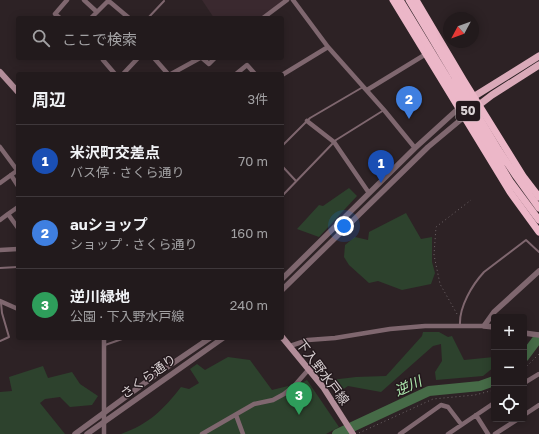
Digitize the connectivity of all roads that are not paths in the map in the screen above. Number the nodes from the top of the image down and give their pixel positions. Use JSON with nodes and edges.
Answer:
{"nodes":[{"id":1,"x":67,"y":0,"type":"edge"},
{"id":2,"x":84,"y":0,"type":"edge"},
{"id":3,"x":287,"y":0,"type":"edge"},
{"id":4,"x":293,"y":0,"type":"edge"},
{"id":5,"x":393,"y":0,"type":"edge"},
{"id":6,"x":400,"y":0,"type":"edge"},
{"id":7,"x":409,"y":0,"type":"edge"},
{"id":8,"x":416,"y":0,"type":"edge"},
{"id":9,"x":111,"y":1,"type":"edge"},
{"id":10,"x":164,"y":1,"type":"edge"},
{"id":11,"x":97,"y":12,"type":"junction"},
{"id":12,"x":58,"y":16,"type":"edge"},
{"id":13,"x":93,"y":16,"type":"edge"},
{"id":14,"x":126,"y":16,"type":"edge"},
{"id":15,"x":150,"y":16,"type":"edge"},
{"id":16,"x":266,"y":16,"type":"edge"},
{"id":17,"x":328,"y":47,"type":"junction"},
{"id":18,"x":426,"y":54,"type":"junction"},
{"id":19,"x":539,"y":56,"type":"edge"},
{"id":20,"x":103,"y":60,"type":"edge"},
{"id":21,"x":136,"y":60,"type":"edge"},
{"id":22,"x":157,"y":60,"type":"edge"},
{"id":23,"x":197,"y":60,"type":"edge"},
{"id":24,"x":204,"y":60,"type":"edge"},
{"id":25,"x":213,"y":60,"type":"edge"},
{"id":26,"x":539,"y":65,"type":"edge"},
{"id":27,"x":0,"y":72,"type":"edge"},
{"id":28,"x":113,"y":72,"type":"edge"},
{"id":29,"x":125,"y":72,"type":"edge"},
{"id":30,"x":166,"y":72,"type":"edge"},
{"id":31,"x":176,"y":72,"type":"edge"},
{"id":32,"x":238,"y":72,"type":"edge"},
{"id":33,"x":253,"y":72,"type":"edge"},
{"id":34,"x":284,"y":74,"type":"edge"},
{"id":35,"x":366,"y":88,"type":"junction"},
{"id":36,"x":16,"y":90,"type":"edge"},
{"id":37,"x":474,"y":96,"type":"junction"},
{"id":38,"x":479,"y":105,"type":"junction"},
{"id":39,"x":459,"y":108,"type":"junction"},
{"id":40,"x":384,"y":110,"type":"junction"},
{"id":41,"x":464,"y":117,"type":"junction"},
{"id":42,"x":307,"y":121,"type":"junction"},
{"id":43,"x":334,"y":142,"type":"junction"},
{"id":44,"x":284,"y":144,"type":"edge"},
{"id":45,"x":0,"y":147,"type":"edge"},
{"id":46,"x":416,"y":148,"type":"junction"},
{"id":47,"x":16,"y":167,"type":"edge"},
{"id":48,"x":284,"y":168,"type":"edge"},
{"id":49,"x":16,"y":171,"type":"edge"},
{"id":50,"x":11,"y":174,"type":"junction"},
{"id":51,"x":296,"y":181,"type":"junction"},
{"id":52,"x":0,"y":183,"type":"edge"},
{"id":53,"x":16,"y":183,"type":"edge"},
{"id":54,"x":284,"y":194,"type":"edge"},
{"id":55,"x":369,"y":194,"type":"junction"},
{"id":56,"x":539,"y":197,"type":"edge"},
{"id":57,"x":16,"y":208,"type":"edge"},
{"id":58,"x":539,"y":208,"type":"edge"},
{"id":59,"x":8,"y":214,"type":"junction"},
{"id":60,"x":0,"y":220,"type":"edge"},
{"id":61,"x":539,"y":220,"type":"edge"},
{"id":62,"x":16,"y":225,"type":"edge"},
{"id":63,"x":539,"y":232,"type":"edge"},
{"id":64,"x":16,"y":249,"type":"edge"},
{"id":65,"x":0,"y":250,"type":"edge"},
{"id":66,"x":539,"y":252,"type":"edge"},
{"id":67,"x":0,"y":268,"type":"edge"},
{"id":68,"x":16,"y":268,"type":"edge"},
{"id":69,"x":539,"y":271,"type":"edge"},
{"id":70,"x":284,"y":276,"type":"edge"},
{"id":71,"x":284,"y":288,"type":"edge"},
{"id":72,"x":1,"y":301,"type":"edge"},
{"id":73,"x":16,"y":308,"type":"edge"},
{"id":74,"x":460,"y":326,"type":"junction"},
{"id":75,"x":484,"y":326,"type":"junction"},
{"id":76,"x":491,"y":327,"type":"edge"},
{"id":77,"x":527,"y":333,"type":"edge"},
{"id":78,"x":539,"y":335,"type":"edge"},
{"id":79,"x":284,"y":339,"type":"edge"},
{"id":80,"x":104,"y":340,"type":"edge"},
{"id":81,"x":120,"y":340,"type":"edge"},
{"id":82,"x":207,"y":340,"type":"edge"},
{"id":83,"x":220,"y":340,"type":"edge"},
{"id":84,"x":0,"y":341,"type":"edge"},
{"id":85,"x":104,"y":346,"type":"junction"},
{"id":86,"x":290,"y":346,"type":"junction"},
{"id":87,"x":309,"y":369,"type":"junction"},
{"id":88,"x":539,"y":374,"type":"edge"},
{"id":89,"x":527,"y":382,"type":"edge"},
{"id":90,"x":491,"y":405,"type":"edge"},
{"id":91,"x":539,"y":405,"type":"edge"},
{"id":92,"x":104,"y":412,"type":"junction"},
{"id":93,"x":527,"y":413,"type":"edge"},
{"id":94,"x":236,"y":415,"type":"junction"},
{"id":95,"x":476,"y":415,"type":"junction"},
{"id":96,"x":104,"y":422,"type":"junction"},
{"id":97,"x":513,"y":422,"type":"edge"},
{"id":98,"x":461,"y":424,"type":"junction"},
{"id":99,"x":75,"y":434,"type":"edge"},
{"id":100,"x":87,"y":434,"type":"edge"},
{"id":101,"x":104,"y":434,"type":"edge"},
{"id":102,"x":202,"y":434,"type":"edge"},
{"id":103,"x":244,"y":434,"type":"edge"},
{"id":104,"x":356,"y":434,"type":"edge"},
{"id":105,"x":400,"y":434,"type":"edge"},
{"id":106,"x":448,"y":434,"type":"edge"},
{"id":107,"x":488,"y":434,"type":"edge"},
{"id":108,"x":495,"y":434,"type":"edge"}],
"edges":[{"from":1,"to":12,"type":"street"},
{"from":2,"to":11,"type":"street"},
{"from":3,"to":16,"type":"street"},
{"from":4,"to":17,"type":"street"},
{"from":5,"to":18,"type":"highway"},
{"from":6,"to":61,"type":"highway","number":"50","bridge":true},
{"from":7,"to":58,"type":"highway","number":"50","bridge":true},
{"from":8,"to":37,"type":"highway"},
{"from":9,"to":11,"type":"street"},
{"from":9,"to":14,"type":"street"},
{"from":10,"to":15,"type":"lane"},
{"from":11,"to":13,"type":"street"},
{"from":17,"to":34,"type":"street"},
{"from":17,"to":35,"type":"street"},
{"from":18,"to":35,"type":"street"},
{"from":18,"to":39,"type":"highway"},
{"from":19,"to":37,"type":"main road","number":"50"},
{"from":20,"to":28,"type":"street"},
{"from":21,"to":29,"type":"street"},
{"from":22,"to":30,"type":"street"},
{"from":23,"to":31,"type":"street"},
{"from":24,"to":25,"type":"street"},
{"from":26,"to":38,"type":"main road","number":"50"},
{"from":27,"to":36,"type":"main road"},
{"from":32,"to":33,"type":"street"},
{"from":35,"to":40,"type":"street"},
{"from":35,"to":42,"type":"lane"},
{"from":37,"to":38,"type":"highway"},
{"from":37,"to":39,"type":"main road","number":"50"},
{"from":38,"to":41,"type":"main road","number":"50"},
{"from":38,"to":56,"type":"highway"},
{"from":39,"to":41,"type":"highway"},
{"from":39,"to":46,"type":"street"},
{"from":40,"to":43,"type":"lane"},
{"from":40,"to":46,"type":"street"},
{"from":41,"to":63,"type":"highway"},
{"from":41,"to":71,"type":"street"},
{"from":42,"to":43,"type":"street"},
{"from":42,"to":44,"type":"lane"},
{"from":43,"to":51,"type":"lane"},
{"from":43,"to":55,"type":"street"},
{"from":45,"to":47,"type":"street"},
{"from":46,"to":55,"type":"street"},
{"from":48,"to":51,"type":"lane"},
{"from":49,"to":50,"type":"street"},
{"from":50,"to":52,"type":"street"},
{"from":50,"to":53,"type":"street"},
{"from":51,"to":54,"type":"lane"},
{"from":55,"to":70,"type":"street"},
{"from":57,"to":59,"type":"street"},
{"from":59,"to":60,"type":"street"},
{"from":59,"to":62,"type":"street"},
{"from":64,"to":65,"type":"street"},
{"from":66,"to":74,"type":"lane"},
{"from":67,"to":68,"type":"lane"},
{"from":69,"to":75,"type":"street"},
{"from":72,"to":73,"type":"street"},
{"from":72,"to":84,"type":"lane"},
{"from":74,"to":75,"type":"street"},
{"from":74,"to":86,"type":"street"},
{"from":75,"to":76,"type":"street"},
{"from":77,"to":78,"type":"street"},
{"from":79,"to":86,"type":"main road","name":"下入野水戸線"},
{"from":80,"to":85,"type":"street"},
{"from":81,"to":85,"type":"lane"},
{"from":82,"to":92,"type":"street","name":"さくら通り"},
{"from":83,"to":96,"type":"street","name":"さくら通り"},
{"from":85,"to":92,"type":"street"},
{"from":86,"to":87,"type":"main road","name":"下入野水戸線"},
{"from":87,"to":94,"type":"street"},
{"from":87,"to":104,"type":"main road","name":"下入野水戸線"},
{"from":88,"to":89,"type":"street"},
{"from":90,"to":95,"type":"street"},
{"from":91,"to":93,"type":"street"},
{"from":92,"to":96,"type":"street"},
{"from":92,"to":99,"type":"street","name":"さくら通り"},
{"from":94,"to":102,"type":"street"},
{"from":94,"to":103,"type":"street"},
{"from":95,"to":98,"type":"street"},
{"from":95,"to":107,"type":"street"},
{"from":96,"to":100,"type":"street","name":"さくら通り"},
{"from":96,"to":101,"type":"street"},
{"from":97,"to":108,"type":"street"},
{"from":98,"to":105,"type":"street"},
{"from":98,"to":106,"type":"street"}]}
